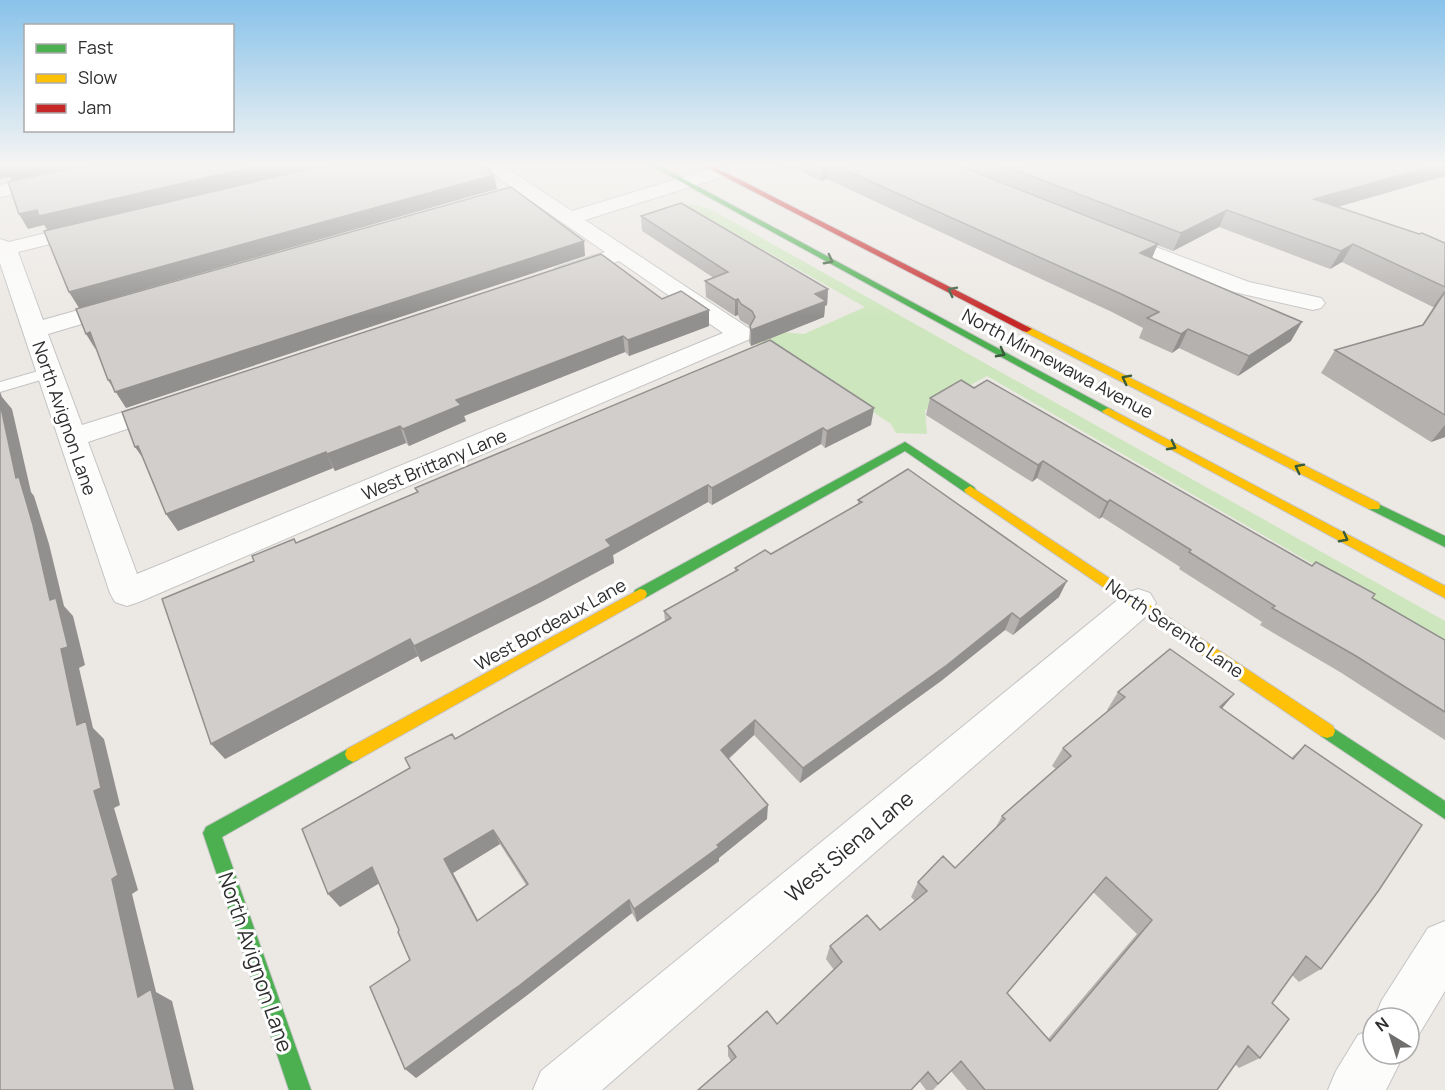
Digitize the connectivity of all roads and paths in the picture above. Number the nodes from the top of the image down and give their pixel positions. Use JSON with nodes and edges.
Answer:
{"nodes":[{"id":1,"x":567,"y":216,"type":"edge"},
{"id":2,"x":577,"y":216,"type":"edge"},
{"id":3,"x":749,"y":216,"type":"edge"},
{"id":4,"x":807,"y":216,"type":"edge"},
{"id":5,"x":570,"y":218,"type":"junction"},
{"id":6,"x":110,"y":224,"type":"edge"},
{"id":7,"x":1096,"y":230,"type":"edge"},
{"id":8,"x":3,"y":247,"type":"edge"},
{"id":9,"x":622,"y":253,"type":"junction"},
{"id":10,"x":543,"y":280,"type":"edge"},
{"id":11,"x":137,"y":300,"type":"edge"},
{"id":12,"x":1312,"y":303,"type":"dead end"},
{"id":13,"x":34,"y":330,"type":"junction"},
{"id":14,"x":49,"y":373,"type":"junction"},
{"id":15,"x":0,"y":387,"type":"edge"},
{"id":16,"x":196,"y":397,"type":"edge"},
{"id":17,"x":72,"y":438,"type":"junction"},
{"id":18,"x":905,"y":446,"type":"joint"},
{"id":19,"x":1445,"y":542,"type":"edge"},
{"id":20,"x":127,"y":593,"type":"joint"},
{"id":21,"x":1445,"y":593,"type":"edge"},
{"id":22,"x":1138,"y":603,"type":"junction"},
{"id":23,"x":1445,"y":811,"type":"edge"},
{"id":24,"x":212,"y":833,"type":"joint"},
{"id":25,"x":1445,"y":945,"type":"edge"},
{"id":26,"x":1407,"y":1006,"type":"edge"},
{"id":27,"x":1370,"y":1066,"type":"edge"},
{"id":28,"x":300,"y":1090,"type":"edge"},
{"id":29,"x":560,"y":1090,"type":"edge"},
{"id":30,"x":1355,"y":1090,"type":"edge"}],
"edges":[{"from":1,"to":5,"type":"street"},
{"from":2,"to":5,"type":"street"},
{"from":3,"to":21,"type":"main road","name":"North Minnewawa Avenue","one_way":true},
{"from":19,"to":4,"type":"main road","name":"North Minnewawa Avenue","one_way":true},
{"from":5,"to":9,"type":"street"},
{"from":6,"to":8,"type":"street"},
{"from":7,"to":12,"type":"street"},
{"from":8,"to":13,"type":"street","name":"North Avignon Lane"},
{"from":9,"to":10,"type":"street"},
{"from":9,"to":20,"type":"street","name":"West Brittany Lane"},
{"from":11,"to":13,"type":"street"},
{"from":13,"to":14,"type":"street","name":"North Avignon Lane"},
{"from":14,"to":15,"type":"lane"},
{"from":14,"to":17,"type":"street","name":"North Avignon Lane"},
{"from":16,"to":17,"type":"street"},
{"from":17,"to":20,"type":"street","name":"North Avignon Lane"},
{"from":18,"to":22,"type":"main road","name":"North Serento Lane"},
{"from":18,"to":24,"type":"main road","name":"West Bordeaux Lane"},
{"from":22,"to":23,"type":"main road","name":"North Serento Lane"},
{"from":22,"to":29,"type":"street","name":"West Siena Lane"},
{"from":24,"to":28,"type":"main road","name":"North Avignon Lane"},
{"from":25,"to":26,"type":"street"},
{"from":27,"to":30,"type":"street"}]}
